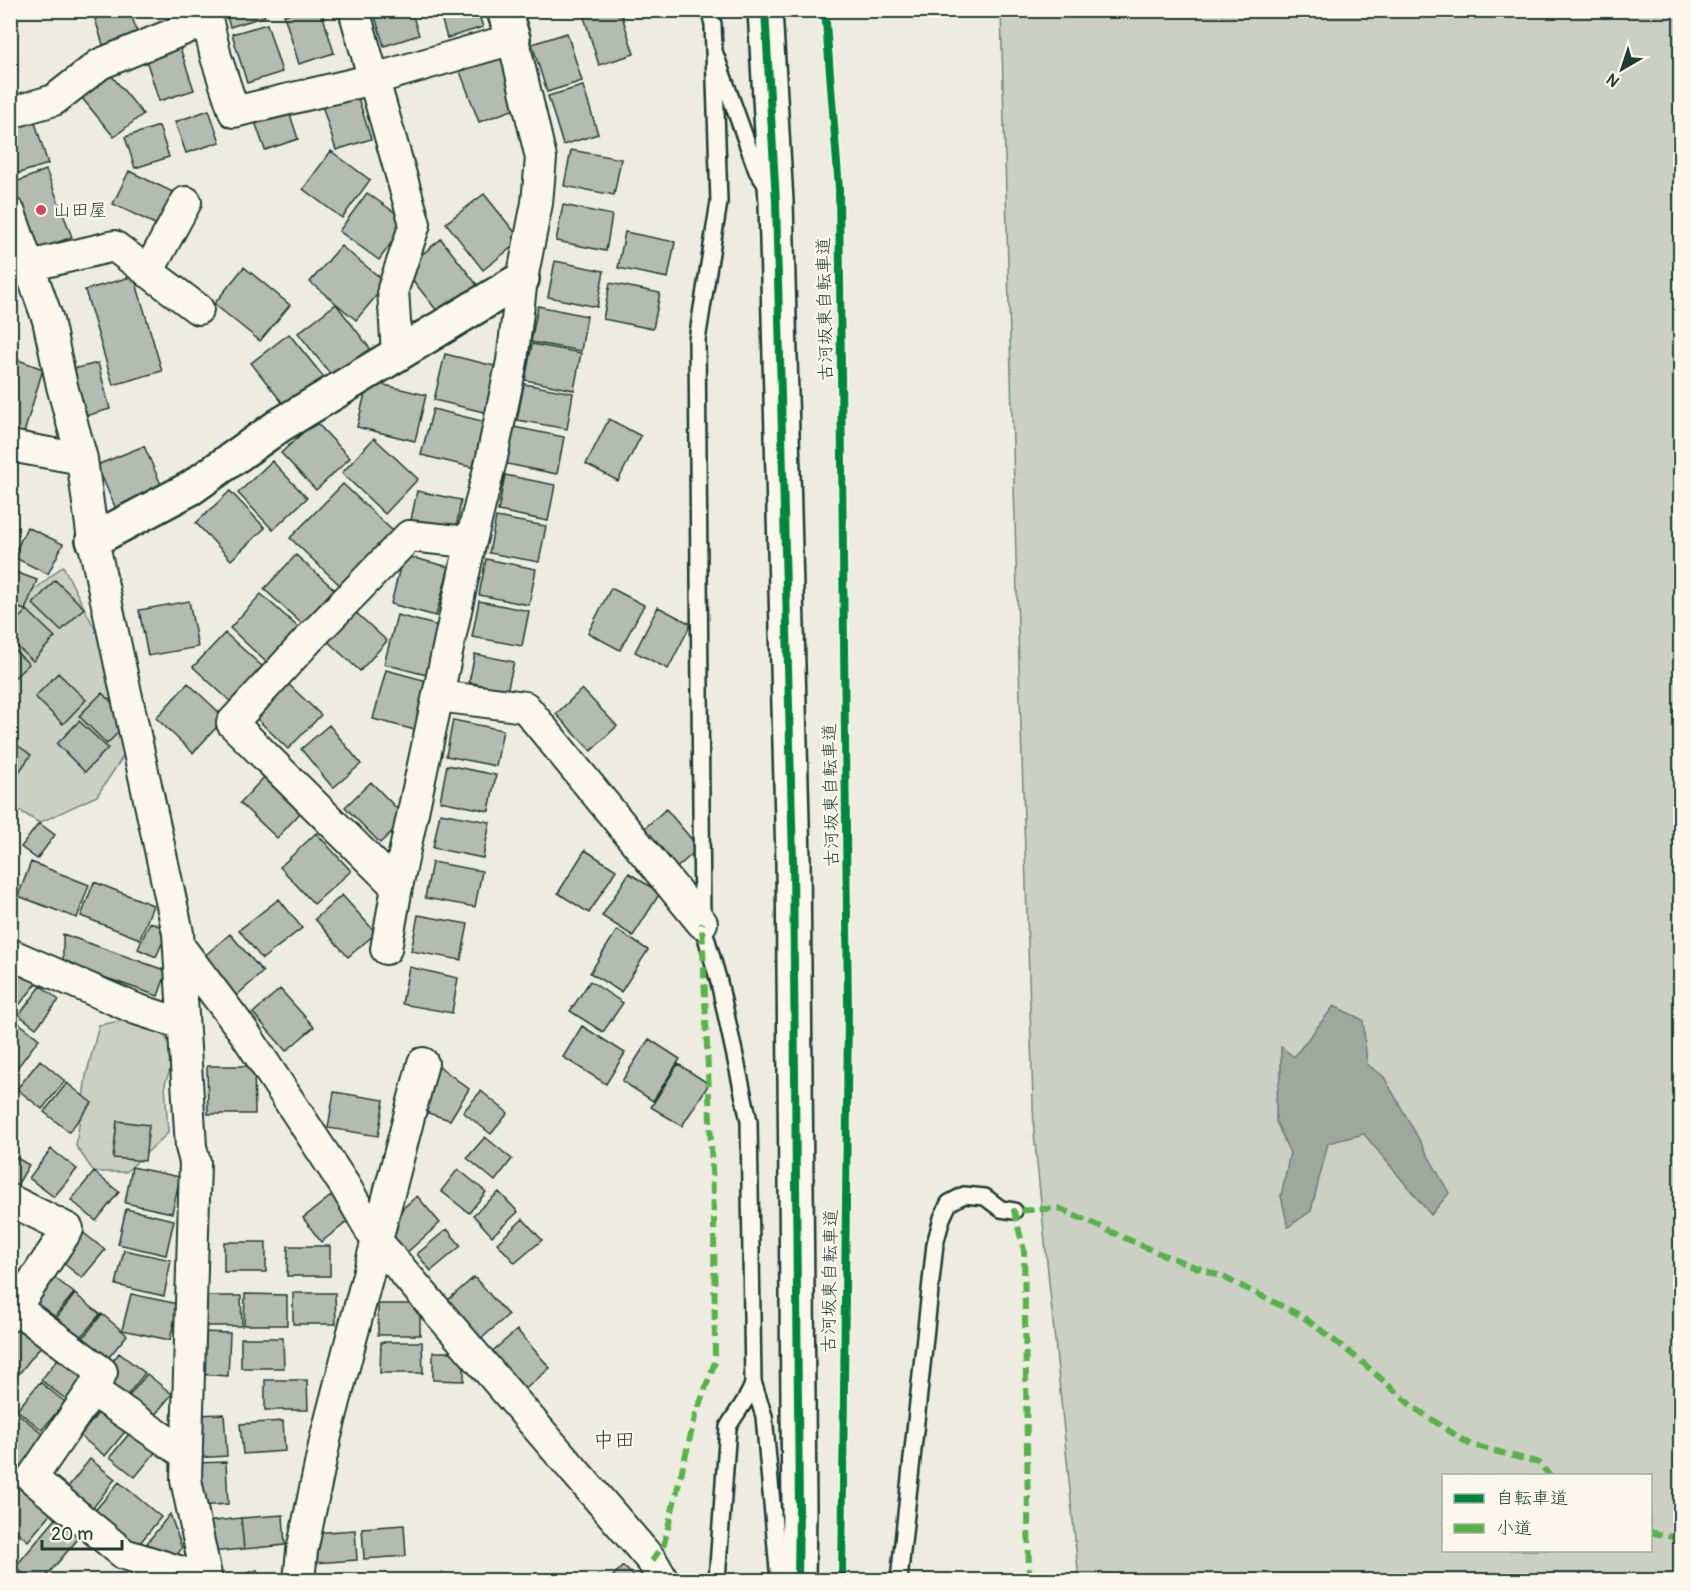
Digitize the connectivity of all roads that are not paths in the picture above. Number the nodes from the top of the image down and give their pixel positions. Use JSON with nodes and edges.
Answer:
{"nodes":[{"id":1,"x":354,"y":10,"type":"edge"},
{"id":2,"x":709,"y":10,"type":"edge"},
{"id":3,"x":765,"y":10,"type":"edge"},
{"id":4,"x":206,"y":15,"type":"edge"},
{"id":5,"x":508,"y":25,"type":"edge"},
{"id":6,"x":714,"y":51,"type":"junction"},
{"id":7,"x":375,"y":79,"type":"junction"},
{"id":8,"x":10,"y":113,"type":"edge"},
{"id":9,"x":186,"y":202,"type":"dead end"},
{"id":10,"x":776,"y":202,"type":"junction"},
{"id":11,"x":10,"y":213,"type":"edge"},
{"id":12,"x":29,"y":266,"type":"junction"},
{"id":13,"x":148,"y":272,"type":"junction"},
{"id":14,"x":522,"y":279,"type":"junction"},
{"id":15,"x":198,"y":309,"type":"dead end"},
{"id":16,"x":397,"y":355,"type":"junction"},
{"id":17,"x":10,"y":446,"type":"edge"},
{"id":18,"x":82,"y":459,"type":"junction"},
{"id":19,"x":93,"y":540,"type":"junction"},
{"id":20,"x":470,"y":545,"type":"junction"},
{"id":21,"x":438,"y":696,"type":"junction"},
{"id":22,"x":397,"y":887,"type":"junction"},
{"id":23,"x":702,"y":923,"type":"junction"},
{"id":24,"x":179,"y":946,"type":"junction"},
{"id":25,"x":386,"y":949,"type":"dead end"},
{"id":26,"x":10,"y":954,"type":"edge"},
{"id":27,"x":183,"y":1024,"type":"junction"},
{"id":28,"x":423,"y":1063,"type":"dead end"},
{"id":29,"x":10,"y":1200,"type":"edge"},
{"id":30,"x":1014,"y":1211,"type":"dead end"},
{"id":31,"x":376,"y":1240,"type":"junction"},
{"id":32,"x":13,"y":1312,"type":"edge"},
{"id":33,"x":753,"y":1382,"type":"junction"},
{"id":34,"x":92,"y":1390,"type":"junction"},
{"id":35,"x":187,"y":1455,"type":"junction"},
{"id":36,"x":206,"y":1578,"type":"edge"},
{"id":37,"x":299,"y":1581,"type":"edge"},
{"id":38,"x":663,"y":1581,"type":"edge"},
{"id":39,"x":717,"y":1581,"type":"edge"},
{"id":40,"x":780,"y":1581,"type":"edge"},
{"id":41,"x":798,"y":1581,"type":"edge"},
{"id":42,"x":899,"y":1581,"type":"edge"}],
"edges":[{"from":1,"to":7,"type":"street"},
{"from":2,"to":6,"type":"lane"},
{"from":3,"to":10,"type":"street"},
{"from":4,"to":7,"type":"street"},
{"from":4,"to":8,"type":"street"},
{"from":5,"to":7,"type":"street"},
{"from":5,"to":14,"type":"street"},
{"from":6,"to":10,"type":"lane"},
{"from":6,"to":23,"type":"lane"},
{"from":7,"to":16,"type":"street"},
{"from":9,"to":13,"type":"street"},
{"from":10,"to":41,"type":"street"},
{"from":11,"to":12,"type":"street"},
{"from":12,"to":13,"type":"street"},
{"from":12,"to":18,"type":"street"},
{"from":13,"to":15,"type":"street"},
{"from":14,"to":16,"type":"street"},
{"from":14,"to":20,"type":"street"},
{"from":16,"to":19,"type":"street"},
{"from":17,"to":18,"type":"street"},
{"from":18,"to":19,"type":"street"},
{"from":19,"to":24,"type":"street"},
{"from":20,"to":21,"type":"street"},
{"from":20,"to":22,"type":"street"},
{"from":21,"to":22,"type":"street"},
{"from":21,"to":23,"type":"street"},
{"from":22,"to":25,"type":"street"},
{"from":23,"to":33,"type":"lane"},
{"from":24,"to":27,"type":"street"},
{"from":24,"to":31,"type":"street"},
{"from":26,"to":27,"type":"street"},
{"from":27,"to":35,"type":"street"},
{"from":28,"to":31,"type":"street"},
{"from":29,"to":32,"type":"street"},
{"from":30,"to":42,"type":"lane"},
{"from":31,"to":37,"type":"street"},
{"from":31,"to":38,"type":"street"},
{"from":32,"to":34,"type":"street"},
{"from":33,"to":39,"type":"lane"},
{"from":33,"to":40,"type":"lane"},
{"from":34,"to":35,"type":"street"},
{"from":34,"to":36,"type":"street"},
{"from":35,"to":36,"type":"street"}]}
